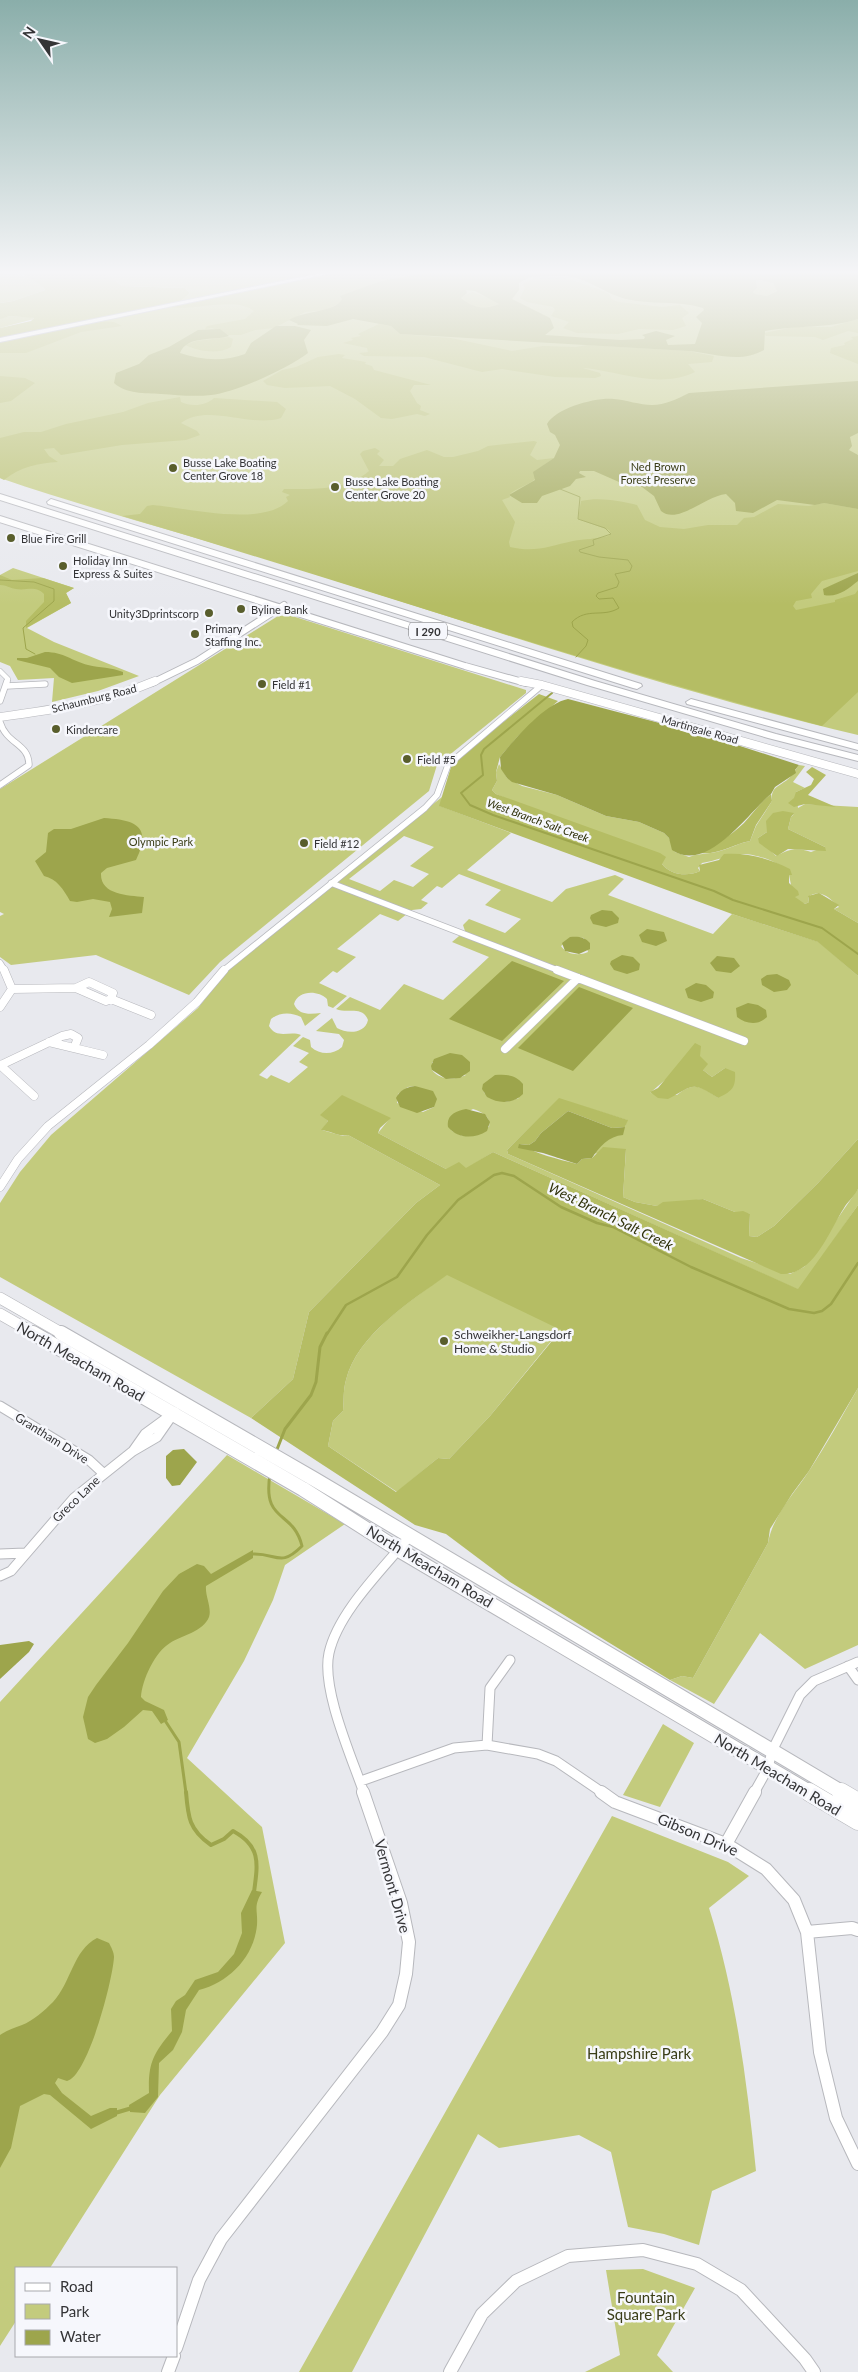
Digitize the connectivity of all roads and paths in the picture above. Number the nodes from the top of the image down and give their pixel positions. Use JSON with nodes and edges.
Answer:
{"nodes":[{"id":1,"x":0,"y":487,"type":"edge"},
{"id":2,"x":0,"y":498,"type":"edge"},
{"id":3,"x":0,"y":515,"type":"edge"},
{"id":4,"x":0,"y":519,"type":"edge"},
{"id":5,"x":258,"y":600,"type":"junction"},
{"id":6,"x":281,"y":605,"type":"junction"},
{"id":7,"x":296,"y":613,"type":"junction"},
{"id":8,"x":266,"y":616,"type":"junction"},
{"id":9,"x":255,"y":618,"type":"junction"},
{"id":10,"x":0,"y":671,"type":"edge"},
{"id":11,"x":45,"y":684,"type":"dead end"},
{"id":12,"x":542,"y":685,"type":"junction"},
{"id":13,"x":7,"y":686,"type":"junction"},
{"id":14,"x":0,"y":701,"type":"edge"},
{"id":15,"x":0,"y":712,"type":"edge"},
{"id":16,"x":0,"y":717,"type":"edge"},
{"id":17,"x":0,"y":722,"type":"edge"},
{"id":18,"x":858,"y":747,"type":"edge"},
{"id":19,"x":858,"y":758,"type":"edge"},
{"id":20,"x":858,"y":774,"type":"edge"},
{"id":21,"x":0,"y":785,"type":"edge"},
{"id":22,"x":331,"y":883,"type":"junction"},
{"id":23,"x":0,"y":963,"type":"edge"},
{"id":24,"x":578,"y":978,"type":"junction"},
{"id":25,"x":76,"y":988,"type":"junction"},
{"id":26,"x":12,"y":989,"type":"junction"},
{"id":27,"x":111,"y":999,"type":"junction"},
{"id":28,"x":0,"y":1007,"type":"edge"},
{"id":29,"x":151,"y":1016,"type":"dead end"},
{"id":30,"x":49,"y":1042,"type":"junction"},
{"id":31,"x":744,"y":1042,"type":"dead end"},
{"id":32,"x":74,"y":1048,"type":"junction"},
{"id":33,"x":505,"y":1049,"type":"dead end"},
{"id":34,"x":103,"y":1055,"type":"dead end"},
{"id":35,"x":1,"y":1065,"type":"edge"},
{"id":36,"x":34,"y":1096,"type":"dead end"},
{"id":37,"x":0,"y":1187,"type":"edge"},
{"id":38,"x":0,"y":1298,"type":"edge"},
{"id":39,"x":0,"y":1314,"type":"edge"},
{"id":40,"x":183,"y":1403,"type":"junction"},
{"id":41,"x":0,"y":1406,"type":"edge"},
{"id":42,"x":173,"y":1414,"type":"junction"},
{"id":43,"x":133,"y":1451,"type":"junction"},
{"id":44,"x":103,"y":1473,"type":"junction"},
{"id":45,"x":409,"y":1537,"type":"junction"},
{"id":46,"x":399,"y":1550,"type":"junction"},
{"id":47,"x":25,"y":1553,"type":"junction"},
{"id":48,"x":0,"y":1554,"type":"edge"},
{"id":49,"x":0,"y":1576,"type":"edge"},
{"id":50,"x":510,"y":1660,"type":"dead end"},
{"id":51,"x":853,"y":1664,"type":"edge"},
{"id":52,"x":858,"y":1680,"type":"edge"},
{"id":53,"x":487,"y":1745,"type":"junction"},
{"id":54,"x":772,"y":1751,"type":"junction"},
{"id":55,"x":768,"y":1768,"type":"junction"},
{"id":56,"x":362,"y":1781,"type":"junction"},
{"id":57,"x":858,"y":1802,"type":"edge"},
{"id":58,"x":858,"y":1821,"type":"edge"},
{"id":59,"x":726,"y":1844,"type":"junction"},
{"id":60,"x":858,"y":1930,"type":"edge"},
{"id":61,"x":807,"y":1932,"type":"junction"},
{"id":62,"x":858,"y":2164,"type":"edge"},
{"id":63,"x":178,"y":2342,"type":"edge"},
{"id":64,"x":174,"y":2357,"type":"edge"},
{"id":65,"x":168,"y":2372,"type":"edge"},
{"id":66,"x":450,"y":2372,"type":"edge"},
{"id":67,"x":814,"y":2372,"type":"edge"}],
"edges":[{"from":1,"to":18,"type":"highway","number":"I 290"},
{"from":2,"to":19,"type":"highway","number":"I 290"},
{"from":3,"to":6,"type":"street"},
{"from":4,"to":5,"type":"street"},
{"from":5,"to":6,"type":"street"},
{"from":5,"to":9,"type":"street"},
{"from":6,"to":7,"type":"street","name":"Martingale Road"},
{"from":6,"to":8,"type":"street","name":"Schaumburg Road"},
{"from":6,"to":9,"type":"street","name":"Schaumburg Road"},
{"from":6,"to":12,"type":"street","name":"Martingale Road"},
{"from":7,"to":8,"type":"street"},
{"from":7,"to":12,"type":"street","name":"Martingale Road"},
{"from":8,"to":16,"type":"street","name":"Schaumburg Road"},
{"from":9,"to":15,"type":"street","name":"Schaumburg Road"},
{"from":10,"to":13,"type":"street"},
{"from":11,"to":13,"type":"street"},
{"from":12,"to":20,"type":"street","name":"Martingale Road"},
{"from":12,"to":22,"type":"street"},
{"from":13,"to":14,"type":"street"},
{"from":17,"to":21,"type":"street"},
{"from":22,"to":24,"type":"street"},
{"from":22,"to":37,"type":"street"},
{"from":23,"to":26,"type":"street"},
{"from":24,"to":31,"type":"street"},
{"from":24,"to":33,"type":"street"},
{"from":25,"to":26,"type":"street"},
{"from":25,"to":27,"type":"street"},
{"from":25,"to":27,"type":"street"},
{"from":26,"to":28,"type":"street"},
{"from":27,"to":29,"type":"street"},
{"from":30,"to":32,"type":"street"},
{"from":30,"to":32,"type":"street"},
{"from":30,"to":35,"type":"street"},
{"from":32,"to":34,"type":"street"},
{"from":35,"to":36,"type":"street"},
{"from":38,"to":40,"type":"main road","name":"North Meacham Road"},
{"from":39,"to":42,"type":"main road","name":"North Meacham Road"},
{"from":40,"to":42,"type":"street"},
{"from":40,"to":45,"type":"main road","name":"North Meacham Road"},
{"from":41,"to":44,"type":"street","name":"Grantham Drive"},
{"from":42,"to":43,"type":"street","name":"Greco Lane"},
{"from":42,"to":43,"type":"street","name":"Greco Lane"},
{"from":42,"to":46,"type":"main road","name":"North Meacham Road"},
{"from":43,"to":44,"type":"street","name":"Greco Lane"},
{"from":44,"to":47,"type":"street","name":"Greco Lane"},
{"from":45,"to":46,"type":"street","name":"Vermont Drive"},
{"from":45,"to":54,"type":"main road","name":"North Meacham Road"},
{"from":46,"to":55,"type":"main road","name":"North Meacham Road"},
{"from":46,"to":56,"type":"street","name":"Vermont Drive"},
{"from":47,"to":48,"type":"street"},
{"from":47,"to":49,"type":"street","name":"Greco Lane"},
{"from":50,"to":53,"type":"street"},
{"from":51,"to":52,"type":"street"},
{"from":51,"to":54,"type":"street"},
{"from":53,"to":56,"type":"street","name":"Gibson Drive"},
{"from":53,"to":59,"type":"street","name":"Gibson Drive"},
{"from":54,"to":55,"type":"street"},
{"from":54,"to":57,"type":"main road","name":"North Meacham Road"},
{"from":55,"to":58,"type":"main road","name":"North Meacham Road"},
{"from":55,"to":59,"type":"street"},
{"from":56,"to":63,"type":"street","name":"Vermont Drive"},
{"from":59,"to":61,"type":"street","name":"Gibson Drive"},
{"from":60,"to":61,"type":"street"},
{"from":61,"to":62,"type":"street","name":"Gibson Drive"},
{"from":64,"to":65,"type":"street"},
{"from":66,"to":67,"type":"street"}]}
